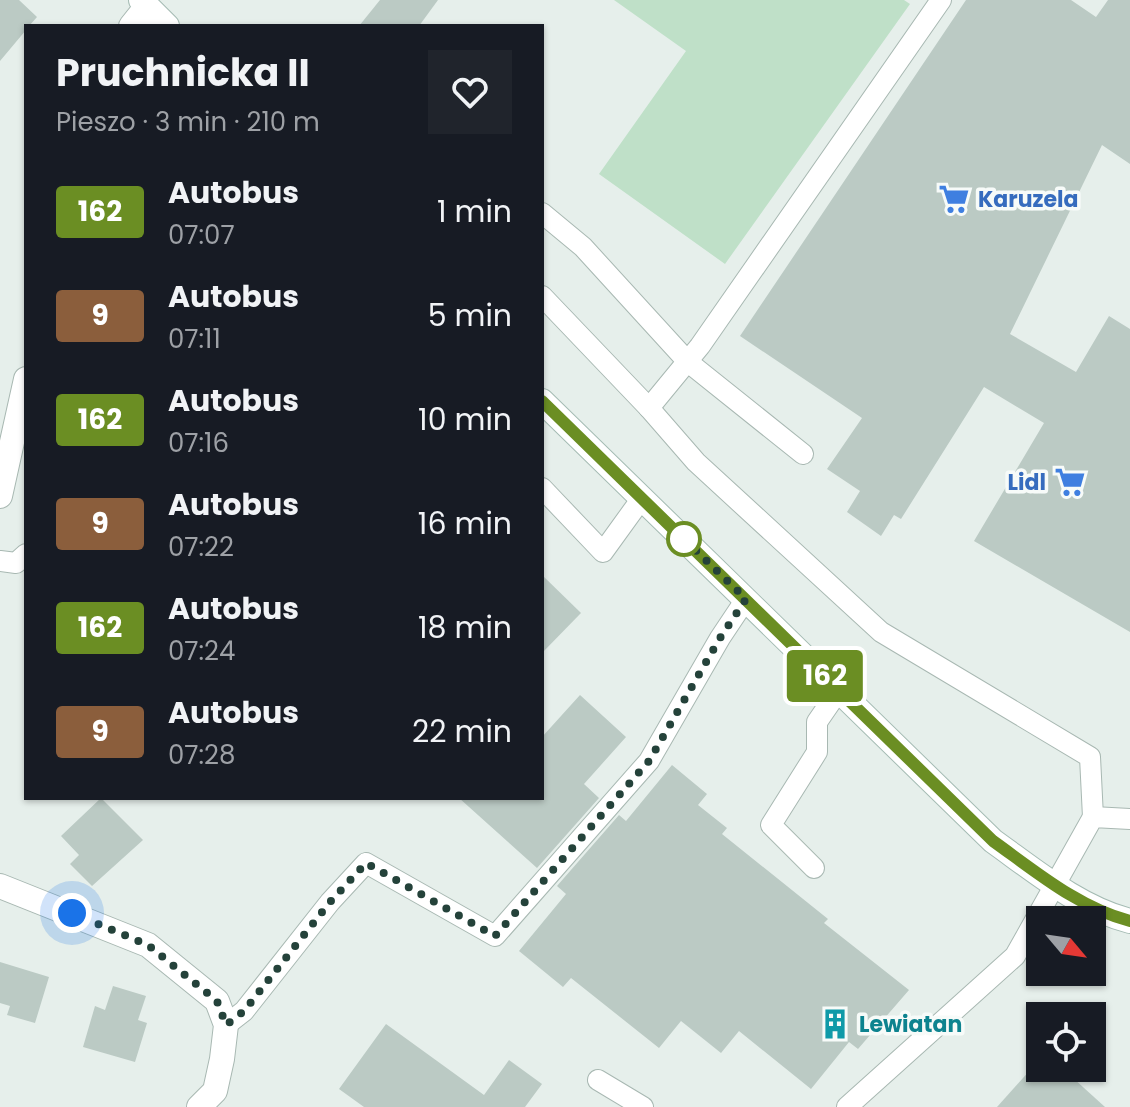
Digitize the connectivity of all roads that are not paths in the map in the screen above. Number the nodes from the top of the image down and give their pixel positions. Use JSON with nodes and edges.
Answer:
{"nodes":[{"id":1,"x":941,"y":0,"type":"edge"},
{"id":2,"x":144,"y":3,"type":"edge"},
{"id":3,"x":132,"y":24,"type":"edge"},
{"id":4,"x":165,"y":24,"type":"edge"},
{"id":5,"x":544,"y":215,"type":"edge"},
{"id":6,"x":544,"y":298,"type":"edge"},
{"id":7,"x":688,"y":362,"type":"junction"},
{"id":8,"x":24,"y":388,"type":"edge"},
{"id":9,"x":544,"y":403,"type":"edge"},
{"id":10,"x":649,"y":408,"type":"junction"},
{"id":11,"x":803,"y":454,"type":"dead end"},
{"id":12,"x":544,"y":490,"type":"edge"},
{"id":13,"x":0,"y":496,"type":"edge"},
{"id":14,"x":642,"y":498,"type":"junction"},
{"id":15,"x":746,"y":599,"type":"junction"},
{"id":16,"x":839,"y":690,"type":"junction"},
{"id":17,"x":1093,"y":817,"type":"junction"},
{"id":18,"x":1130,"y":819,"type":"edge"},
{"id":19,"x":814,"y":868,"type":"dead end"},
{"id":20,"x":0,"y":886,"type":"edge"},
{"id":21,"x":1056,"y":886,"type":"junction"},
{"id":22,"x":1130,"y":921,"type":"edge"},
{"id":23,"x":226,"y":1025,"type":"junction"},
{"id":24,"x":598,"y":1080,"type":"dead end"},
{"id":25,"x":199,"y":1107,"type":"edge"},
{"id":26,"x":643,"y":1107,"type":"edge"},
{"id":27,"x":847,"y":1107,"type":"edge"}],
"edges":[{"from":1,"to":7,"type":"lane"},
{"from":2,"to":3,"type":"main road"},
{"from":2,"to":4,"type":"main road"},
{"from":5,"to":7,"type":"lane"},
{"from":6,"to":10,"type":"lane"},
{"from":7,"to":10,"type":"lane"},
{"from":7,"to":11,"type":"lane"},
{"from":8,"to":13,"type":"main road"},
{"from":9,"to":14,"type":"main road"},
{"from":10,"to":17,"type":"lane"},
{"from":12,"to":14,"type":"lane"},
{"from":14,"to":15,"type":"main road"},
{"from":15,"to":16,"type":"main road"},
{"from":15,"to":23,"type":"lane"},
{"from":16,"to":19,"type":"lane"},
{"from":16,"to":21,"type":"main road"},
{"from":17,"to":18,"type":"lane"},
{"from":17,"to":21,"type":"lane"},
{"from":20,"to":23,"type":"main road"},
{"from":21,"to":22,"type":"main road"},
{"from":21,"to":27,"type":"lane"},
{"from":23,"to":25,"type":"main road"},
{"from":24,"to":26,"type":"lane"}]}
